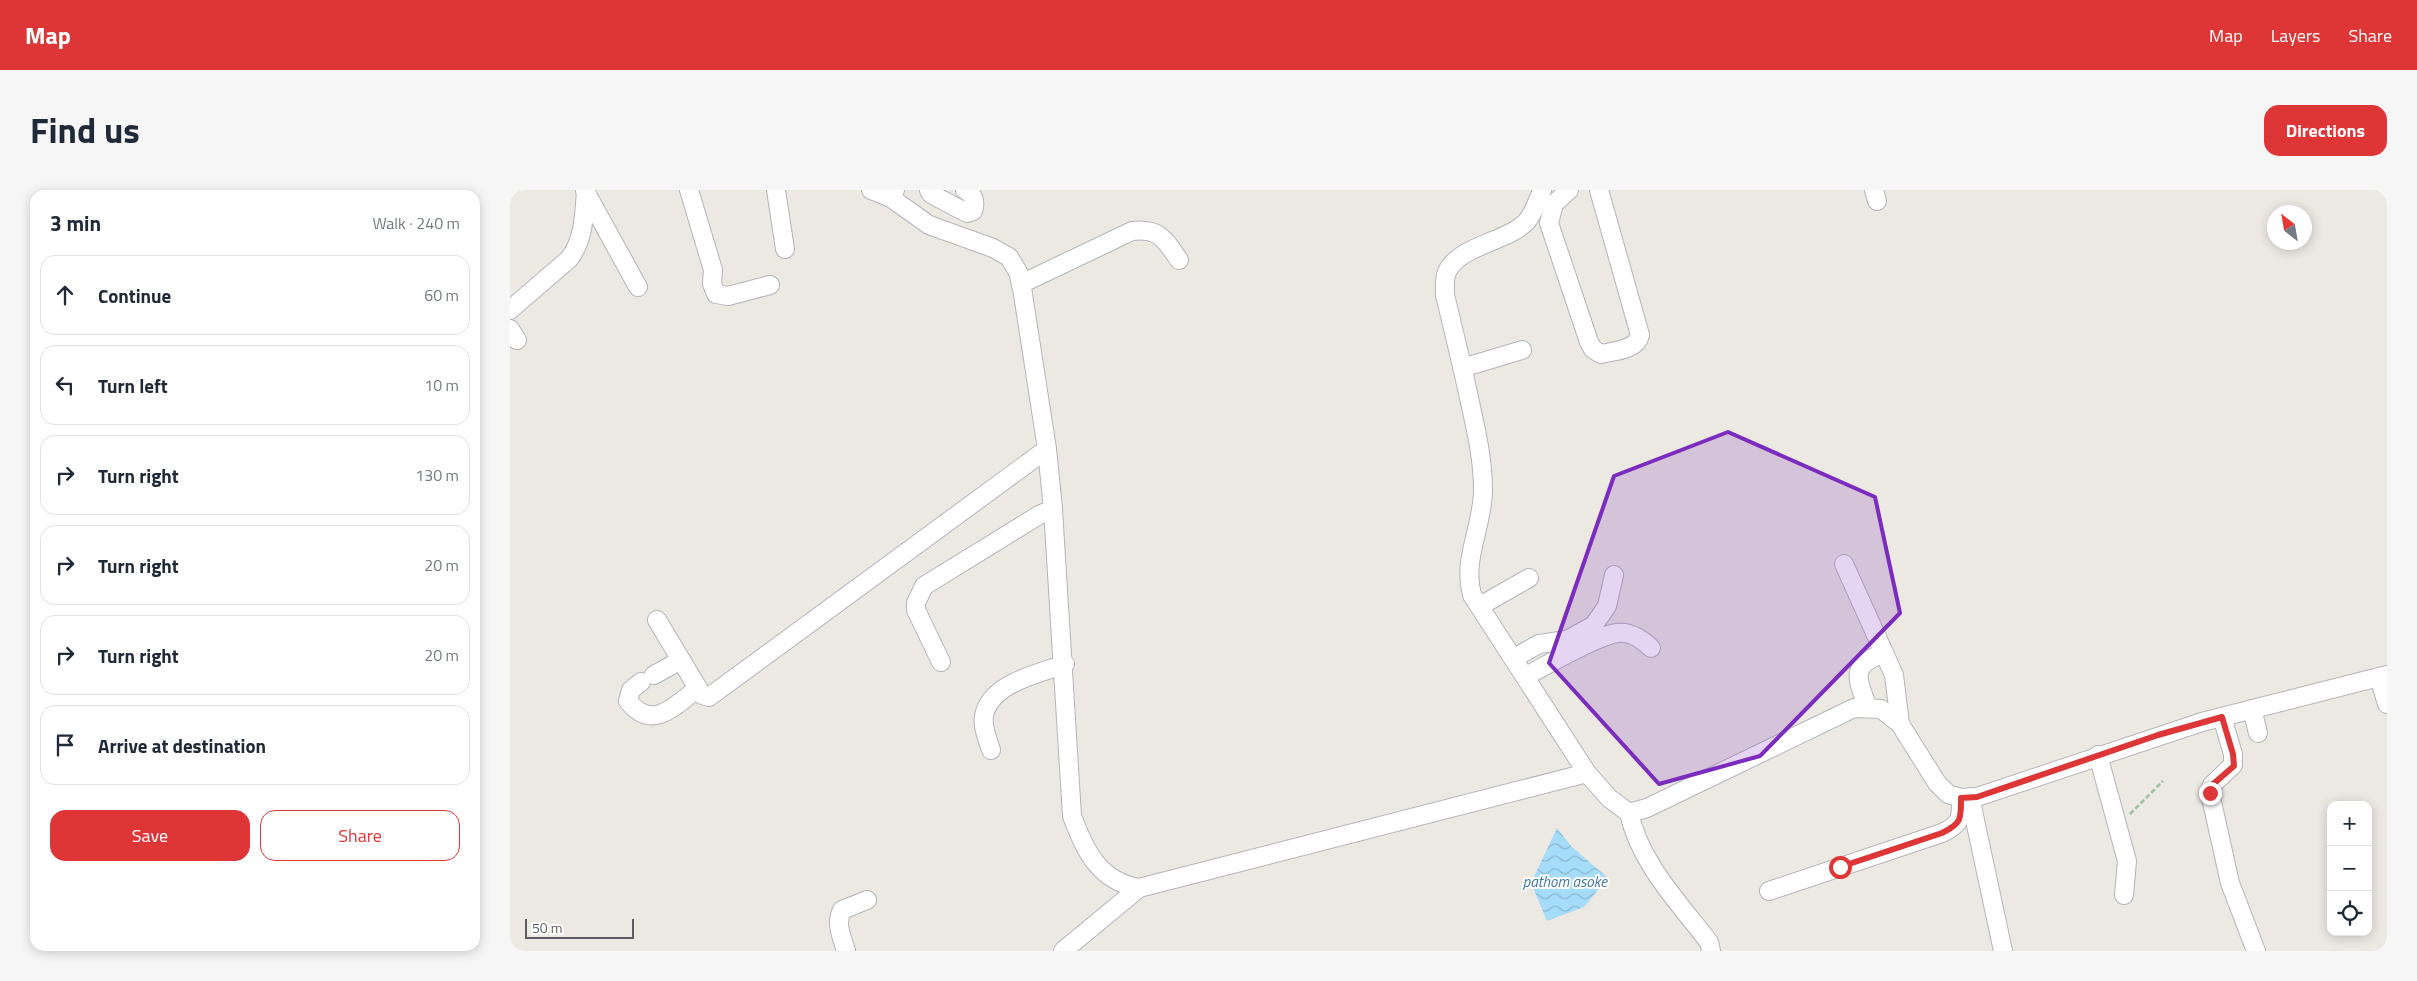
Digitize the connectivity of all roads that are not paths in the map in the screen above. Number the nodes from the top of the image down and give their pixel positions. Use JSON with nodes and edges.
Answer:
{"nodes":[{"id":1,"x":689,"y":190,"type":"edge"},
{"id":2,"x":776,"y":190,"type":"edge"},
{"id":3,"x":871,"y":190,"type":"edge"},
{"id":4,"x":928,"y":190,"type":"edge"},
{"id":5,"x":965,"y":190,"type":"edge"},
{"id":6,"x":1542,"y":190,"type":"edge"},
{"id":7,"x":1569,"y":190,"type":"edge"},
{"id":8,"x":1599,"y":190,"type":"edge"},
{"id":9,"x":585,"y":191,"type":"edge"},
{"id":10,"x":893,"y":194,"type":"edge"},
{"id":11,"x":785,"y":249,"type":"dead end"},
{"id":12,"x":1179,"y":260,"type":"dead end"},
{"id":13,"x":1021,"y":284,"type":"junction"},
{"id":14,"x":770,"y":285,"type":"dead end"},
{"id":15,"x":638,"y":287,"type":"dead end"},
{"id":16,"x":510,"y":310,"type":"edge"},
{"id":17,"x":1522,"y":350,"type":"dead end"},
{"id":18,"x":1462,"y":368,"type":"junction"},
{"id":19,"x":1047,"y":449,"type":"junction"},
{"id":20,"x":1053,"y":509,"type":"junction"},
{"id":21,"x":1844,"y":564,"type":"dead end"},
{"id":22,"x":1614,"y":575,"type":"dead end"},
{"id":23,"x":1529,"y":578,"type":"dead end"},
{"id":24,"x":1480,"y":606,"type":"junction"},
{"id":25,"x":657,"y":620,"type":"dead end"},
{"id":26,"x":1651,"y":648,"type":"dead end"},
{"id":27,"x":1884,"y":653,"type":"junction"},
{"id":28,"x":1514,"y":658,"type":"junction"},
{"id":29,"x":681,"y":660,"type":"junction"},
{"id":30,"x":941,"y":662,"type":"dead end"},
{"id":31,"x":1065,"y":664,"type":"junction"},
{"id":32,"x":1526,"y":676,"type":"junction"},
{"id":33,"x":2383,"y":676,"type":"edge"},
{"id":34,"x":698,"y":688,"type":"junction"},
{"id":35,"x":2387,"y":704,"type":"edge"},
{"id":36,"x":1868,"y":708,"type":"junction"},
{"id":37,"x":2252,"y":709,"type":"junction"},
{"id":38,"x":2222,"y":717,"type":"junction"},
{"id":39,"x":1900,"y":724,"type":"junction"},
{"id":40,"x":2258,"y":733,"type":"dead end"},
{"id":41,"x":991,"y":750,"type":"dead end"},
{"id":42,"x":2098,"y":755,"type":"junction"},
{"id":43,"x":1587,"y":773,"type":"junction"},
{"id":44,"x":1966,"y":798,"type":"junction"},
{"id":45,"x":1628,"y":813,"type":"junction"},
{"id":46,"x":1139,"y":888,"type":"junction"},
{"id":47,"x":1769,"y":891,"type":"dead end"},
{"id":48,"x":2124,"y":895,"type":"dead end"},
{"id":49,"x":867,"y":900,"type":"dead end"},
{"id":50,"x":846,"y":951,"type":"edge"},
{"id":51,"x":1063,"y":951,"type":"edge"},
{"id":52,"x":1711,"y":951,"type":"edge"},
{"id":53,"x":2003,"y":951,"type":"edge"},
{"id":54,"x":2256,"y":951,"type":"edge"}],
"edges":[{"from":1,"to":14,"type":"street"},
{"from":2,"to":11,"type":"street"},
{"from":3,"to":10,"type":"street"},
{"from":4,"to":5,"type":"street"},
{"from":6,"to":18,"type":"street"},
{"from":7,"to":8,"type":"street"},
{"from":9,"to":15,"type":"street"},
{"from":9,"to":16,"type":"street"},
{"from":10,"to":13,"type":"street"},
{"from":12,"to":13,"type":"street"},
{"from":13,"to":19,"type":"street"},
{"from":17,"to":18,"type":"street"},
{"from":18,"to":24,"type":"street"},
{"from":19,"to":20,"type":"street"},
{"from":19,"to":34,"type":"street"},
{"from":20,"to":30,"type":"street"},
{"from":20,"to":31,"type":"street"},
{"from":21,"to":27,"type":"street"},
{"from":22,"to":28,"type":"street"},
{"from":23,"to":24,"type":"street"},
{"from":24,"to":28,"type":"street"},
{"from":25,"to":29,"type":"street"},
{"from":26,"to":32,"type":"street"},
{"from":27,"to":36,"type":"street"},
{"from":27,"to":39,"type":"street"},
{"from":28,"to":32,"type":"street"},
{"from":29,"to":34,"type":"street"},
{"from":29,"to":34,"type":"street"},
{"from":31,"to":41,"type":"street"},
{"from":31,"to":46,"type":"street"},
{"from":32,"to":43,"type":"street"},
{"from":33,"to":35,"type":"street"},
{"from":33,"to":37,"type":"street"},
{"from":36,"to":39,"type":"street"},
{"from":36,"to":45,"type":"street"},
{"from":37,"to":38,"type":"street"},
{"from":37,"to":40,"type":"street"},
{"from":38,"to":42,"type":"street"},
{"from":38,"to":54,"type":"street"},
{"from":39,"to":44,"type":"street"},
{"from":42,"to":44,"type":"street"},
{"from":42,"to":48,"type":"street"},
{"from":43,"to":45,"type":"street"},
{"from":43,"to":46,"type":"street"},
{"from":44,"to":47,"type":"street"},
{"from":44,"to":53,"type":"street"},
{"from":45,"to":52,"type":"street"},
{"from":46,"to":51,"type":"street"},
{"from":49,"to":50,"type":"street"}]}
